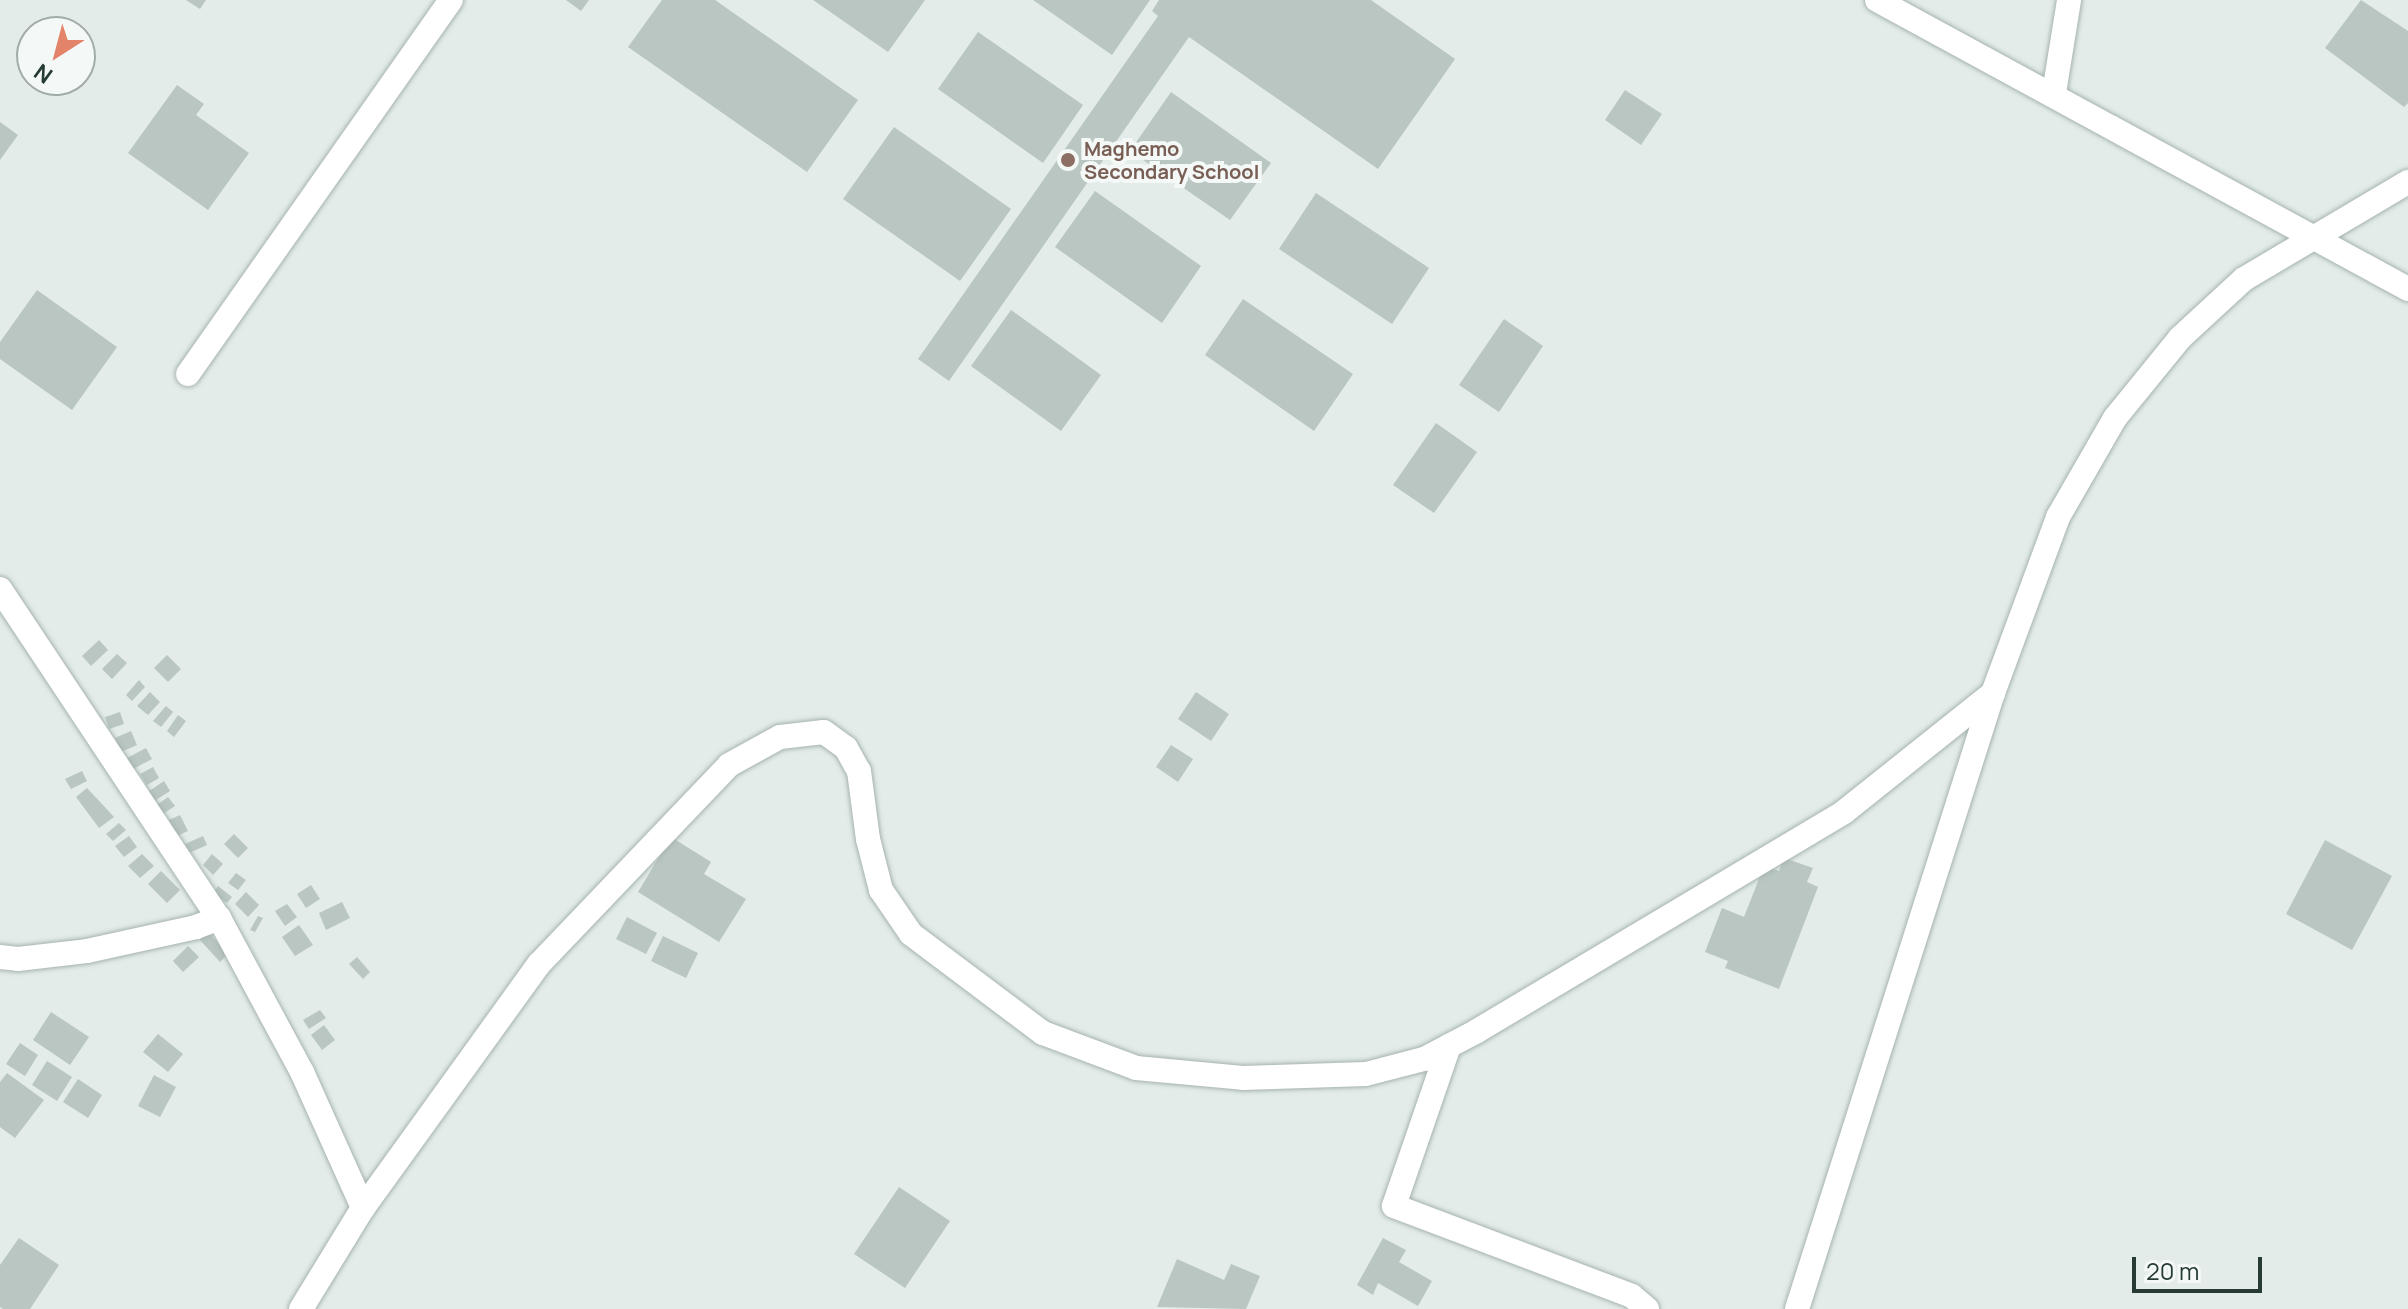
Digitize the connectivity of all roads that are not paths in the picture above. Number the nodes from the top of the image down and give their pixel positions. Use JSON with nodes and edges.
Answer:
{"nodes":[{"id":1,"x":451,"y":0,"type":"edge"},
{"id":2,"x":1877,"y":0,"type":"edge"},
{"id":3,"x":2069,"y":0,"type":"edge"},
{"id":4,"x":2054,"y":93,"type":"junction"},
{"id":5,"x":2408,"y":182,"type":"edge"},
{"id":6,"x":2315,"y":240,"type":"junction"},
{"id":7,"x":2408,"y":289,"type":"edge"},
{"id":8,"x":188,"y":374,"type":"dead end"},
{"id":9,"x":0,"y":589,"type":"edge"},
{"id":10,"x":1993,"y":693,"type":"junction"},
{"id":11,"x":219,"y":918,"type":"junction"},
{"id":12,"x":0,"y":957,"type":"edge"},
{"id":13,"x":1449,"y":1046,"type":"junction"},
{"id":14,"x":363,"y":1208,"type":"junction"},
{"id":15,"x":301,"y":1309,"type":"edge"},
{"id":16,"x":1647,"y":1309,"type":"edge"},
{"id":17,"x":1797,"y":1309,"type":"edge"}],
"edges":[{"from":1,"to":8,"type":"street"},
{"from":2,"to":4,"type":"street"},
{"from":3,"to":4,"type":"street"},
{"from":4,"to":6,"type":"street"},
{"from":5,"to":6,"type":"street"},
{"from":6,"to":7,"type":"street"},
{"from":6,"to":10,"type":"street"},
{"from":9,"to":11,"type":"street"},
{"from":10,"to":13,"type":"street"},
{"from":10,"to":17,"type":"street"},
{"from":11,"to":12,"type":"street"},
{"from":11,"to":14,"type":"street"},
{"from":13,"to":14,"type":"street"},
{"from":13,"to":16,"type":"street"},
{"from":14,"to":15,"type":"street"}]}
